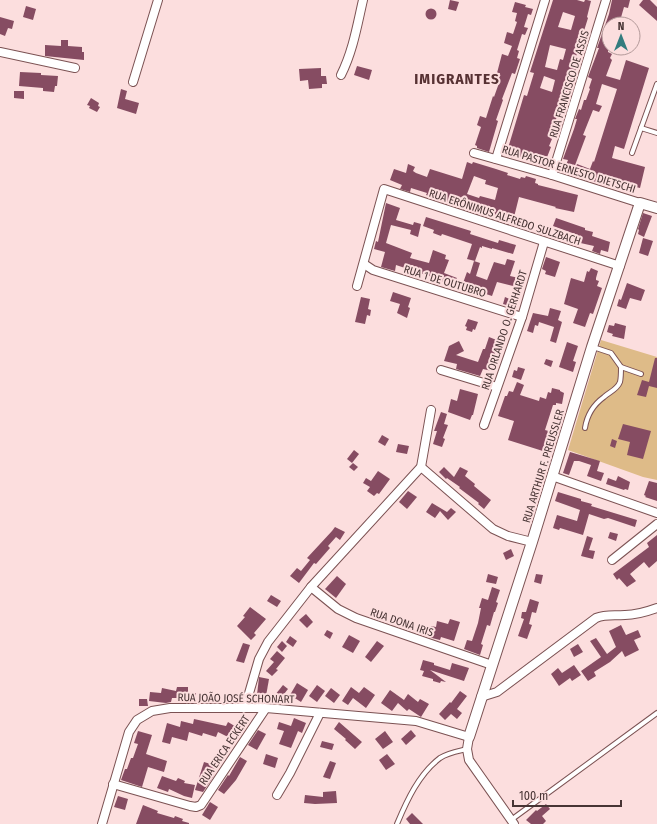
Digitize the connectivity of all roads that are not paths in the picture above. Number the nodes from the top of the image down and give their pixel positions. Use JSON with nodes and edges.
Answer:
{"nodes":[{"id":1,"x":158,"y":0,"type":"edge"},
{"id":2,"x":363,"y":0,"type":"edge"},
{"id":3,"x":545,"y":0,"type":"edge"},
{"id":4,"x":606,"y":0,"type":"edge"},
{"id":5,"x":0,"y":52,"type":"edge"},
{"id":6,"x":75,"y":68,"type":"dead end"},
{"id":7,"x":341,"y":75,"type":"dead end"},
{"id":8,"x":133,"y":82,"type":"dead end"},
{"id":9,"x":657,"y":84,"type":"edge"},
{"id":10,"x":641,"y":128,"type":"junction"},
{"id":11,"x":657,"y":133,"type":"edge"},
{"id":12,"x":474,"y":153,"type":"dead end"},
{"id":13,"x":632,"y":153,"type":"dead end"},
{"id":14,"x":496,"y":160,"type":"junction"},
{"id":15,"x":552,"y":175,"type":"junction"},
{"id":16,"x":640,"y":203,"type":"junction"},
{"id":17,"x":657,"y":208,"type":"edge"},
{"id":18,"x":544,"y":242,"type":"junction"},
{"id":19,"x":364,"y":264,"type":"junction"},
{"id":20,"x":620,"y":266,"type":"junction"},
{"id":21,"x":357,"y":286,"type":"dead end"},
{"id":22,"x":522,"y":317,"type":"junction"},
{"id":23,"x":592,"y":347,"type":"junction"},
{"id":24,"x":621,"y":367,"type":"junction"},
{"id":25,"x":441,"y":370,"type":"dead end"},
{"id":26,"x":641,"y":374,"type":"dead end"},
{"id":27,"x":498,"y":387,"type":"junction"},
{"id":28,"x":431,"y":410,"type":"dead end"},
{"id":29,"x":484,"y":425,"type":"dead end"},
{"id":30,"x":585,"y":428,"type":"dead end"},
{"id":31,"x":421,"y":467,"type":"junction"},
{"id":32,"x":552,"y":476,"type":"junction"},
{"id":33,"x":657,"y":512,"type":"edge"},
{"id":34,"x":657,"y":524,"type":"edge"},
{"id":35,"x":532,"y":542,"type":"junction"},
{"id":36,"x":612,"y":560,"type":"dead end"},
{"id":37,"x":311,"y":587,"type":"junction"},
{"id":38,"x":657,"y":608,"type":"edge"},
{"id":39,"x":492,"y":665,"type":"junction"},
{"id":40,"x":481,"y":697,"type":"junction"},
{"id":41,"x":245,"y":707,"type":"junction"},
{"id":42,"x":266,"y":708,"type":"junction"},
{"id":43,"x":320,"y":713,"type":"junction"},
{"id":44,"x":657,"y":713,"type":"edge"},
{"id":45,"x":468,"y":737,"type":"junction"},
{"id":46,"x":467,"y":749,"type":"junction"},
{"id":47,"x":113,"y":784,"type":"junction"},
{"id":48,"x":277,"y":795,"type":"dead end"},
{"id":49,"x":512,"y":822,"type":"edge"},
{"id":50,"x":102,"y":824,"type":"edge"},
{"id":51,"x":397,"y":824,"type":"edge"}],
"edges":[{"from":1,"to":8,"type":"street"},
{"from":2,"to":7,"type":"street"},
{"from":3,"to":14,"type":"street"},
{"from":4,"to":15,"type":"street","name":"RUA FRANCISCO DE ASSIS"},
{"from":5,"to":6,"type":"street"},
{"from":9,"to":10,"type":"lane"},
{"from":10,"to":11,"type":"lane"},
{"from":10,"to":13,"type":"lane"},
{"from":12,"to":14,"type":"street","name":"RUA PASTOR ERNESTO DIETSCHI"},
{"from":14,"to":15,"type":"street","name":"RUA PASTOR ERNESTO DIETSCHI"},
{"from":15,"to":16,"type":"street","name":"RUA PASTOR ERNESTO DIETSCHI"},
{"from":16,"to":17,"type":"street","name":"RUA PASTOR ERNESTO DIETSCHI"},
{"from":16,"to":20,"type":"street","name":"RUA ARTHUR F. PREUSSLER"},
{"from":18,"to":19,"type":"street","name":"RUA ERÔNIMUS ALFREDO SULZBACH"},
{"from":18,"to":20,"type":"street","name":"RUA ERÔNIMUS ALFREDO SULZBACH"},
{"from":18,"to":22,"type":"street","name":"RUA ORLANDO O. GERHARDT"},
{"from":19,"to":21,"type":"street"},
{"from":19,"to":22,"type":"street","name":"RUA 1 DE OUTUBRO"},
{"from":20,"to":23,"type":"street","name":"RUA ARTHUR F. PREUSSLER"},
{"from":22,"to":27,"type":"street","name":"RUA ORLANDO O. GERHARDT"},
{"from":23,"to":24,"type":"lane"},
{"from":23,"to":32,"type":"street","name":"RUA ARTHUR F. PREUSSLER"},
{"from":24,"to":26,"type":"lane"},
{"from":24,"to":30,"type":"lane"},
{"from":25,"to":27,"type":"street"},
{"from":27,"to":29,"type":"street","name":"RUA ORLANDO O. GERHARDT"},
{"from":28,"to":31,"type":"street"},
{"from":31,"to":35,"type":"street"},
{"from":31,"to":37,"type":"street"},
{"from":32,"to":33,"type":"street"},
{"from":32,"to":35,"type":"street","name":"RUA ARTHUR F. PREUSSLER"},
{"from":34,"to":36,"type":"street"},
{"from":35,"to":39,"type":"street","name":"RUA ARTHUR F. PREUSSLER"},
{"from":37,"to":39,"type":"street","name":"RUA DONA IRIS"},
{"from":37,"to":41,"type":"street"},
{"from":38,"to":40,"type":"street"},
{"from":39,"to":40,"type":"street","name":"RUA ARTHUR F. PREUSSLER"},
{"from":40,"to":45,"type":"street","name":"RUA ARTHUR F. PREUSSLER"},
{"from":41,"to":42,"type":"street","name":"RUA JOÃO JOSÉ SCHONART"},
{"from":41,"to":47,"type":"street","name":"RUA JOÃO JOSÉ SCHONART"},
{"from":42,"to":43,"type":"street","name":"RUA JOÃO JOSÉ SCHONART"},
{"from":42,"to":47,"type":"street","name":"RUA ERICA ECKERT"},
{"from":43,"to":45,"type":"street","name":"RUA JOÃO JOSÉ SCHONART"},
{"from":43,"to":48,"type":"street"},
{"from":44,"to":49,"type":"lane"},
{"from":45,"to":46,"type":"street"},
{"from":46,"to":49,"type":"street"},
{"from":46,"to":51,"type":"lane"},
{"from":47,"to":50,"type":"street","name":"RUA JOÃO JOSÉ SCHONART"}]}
